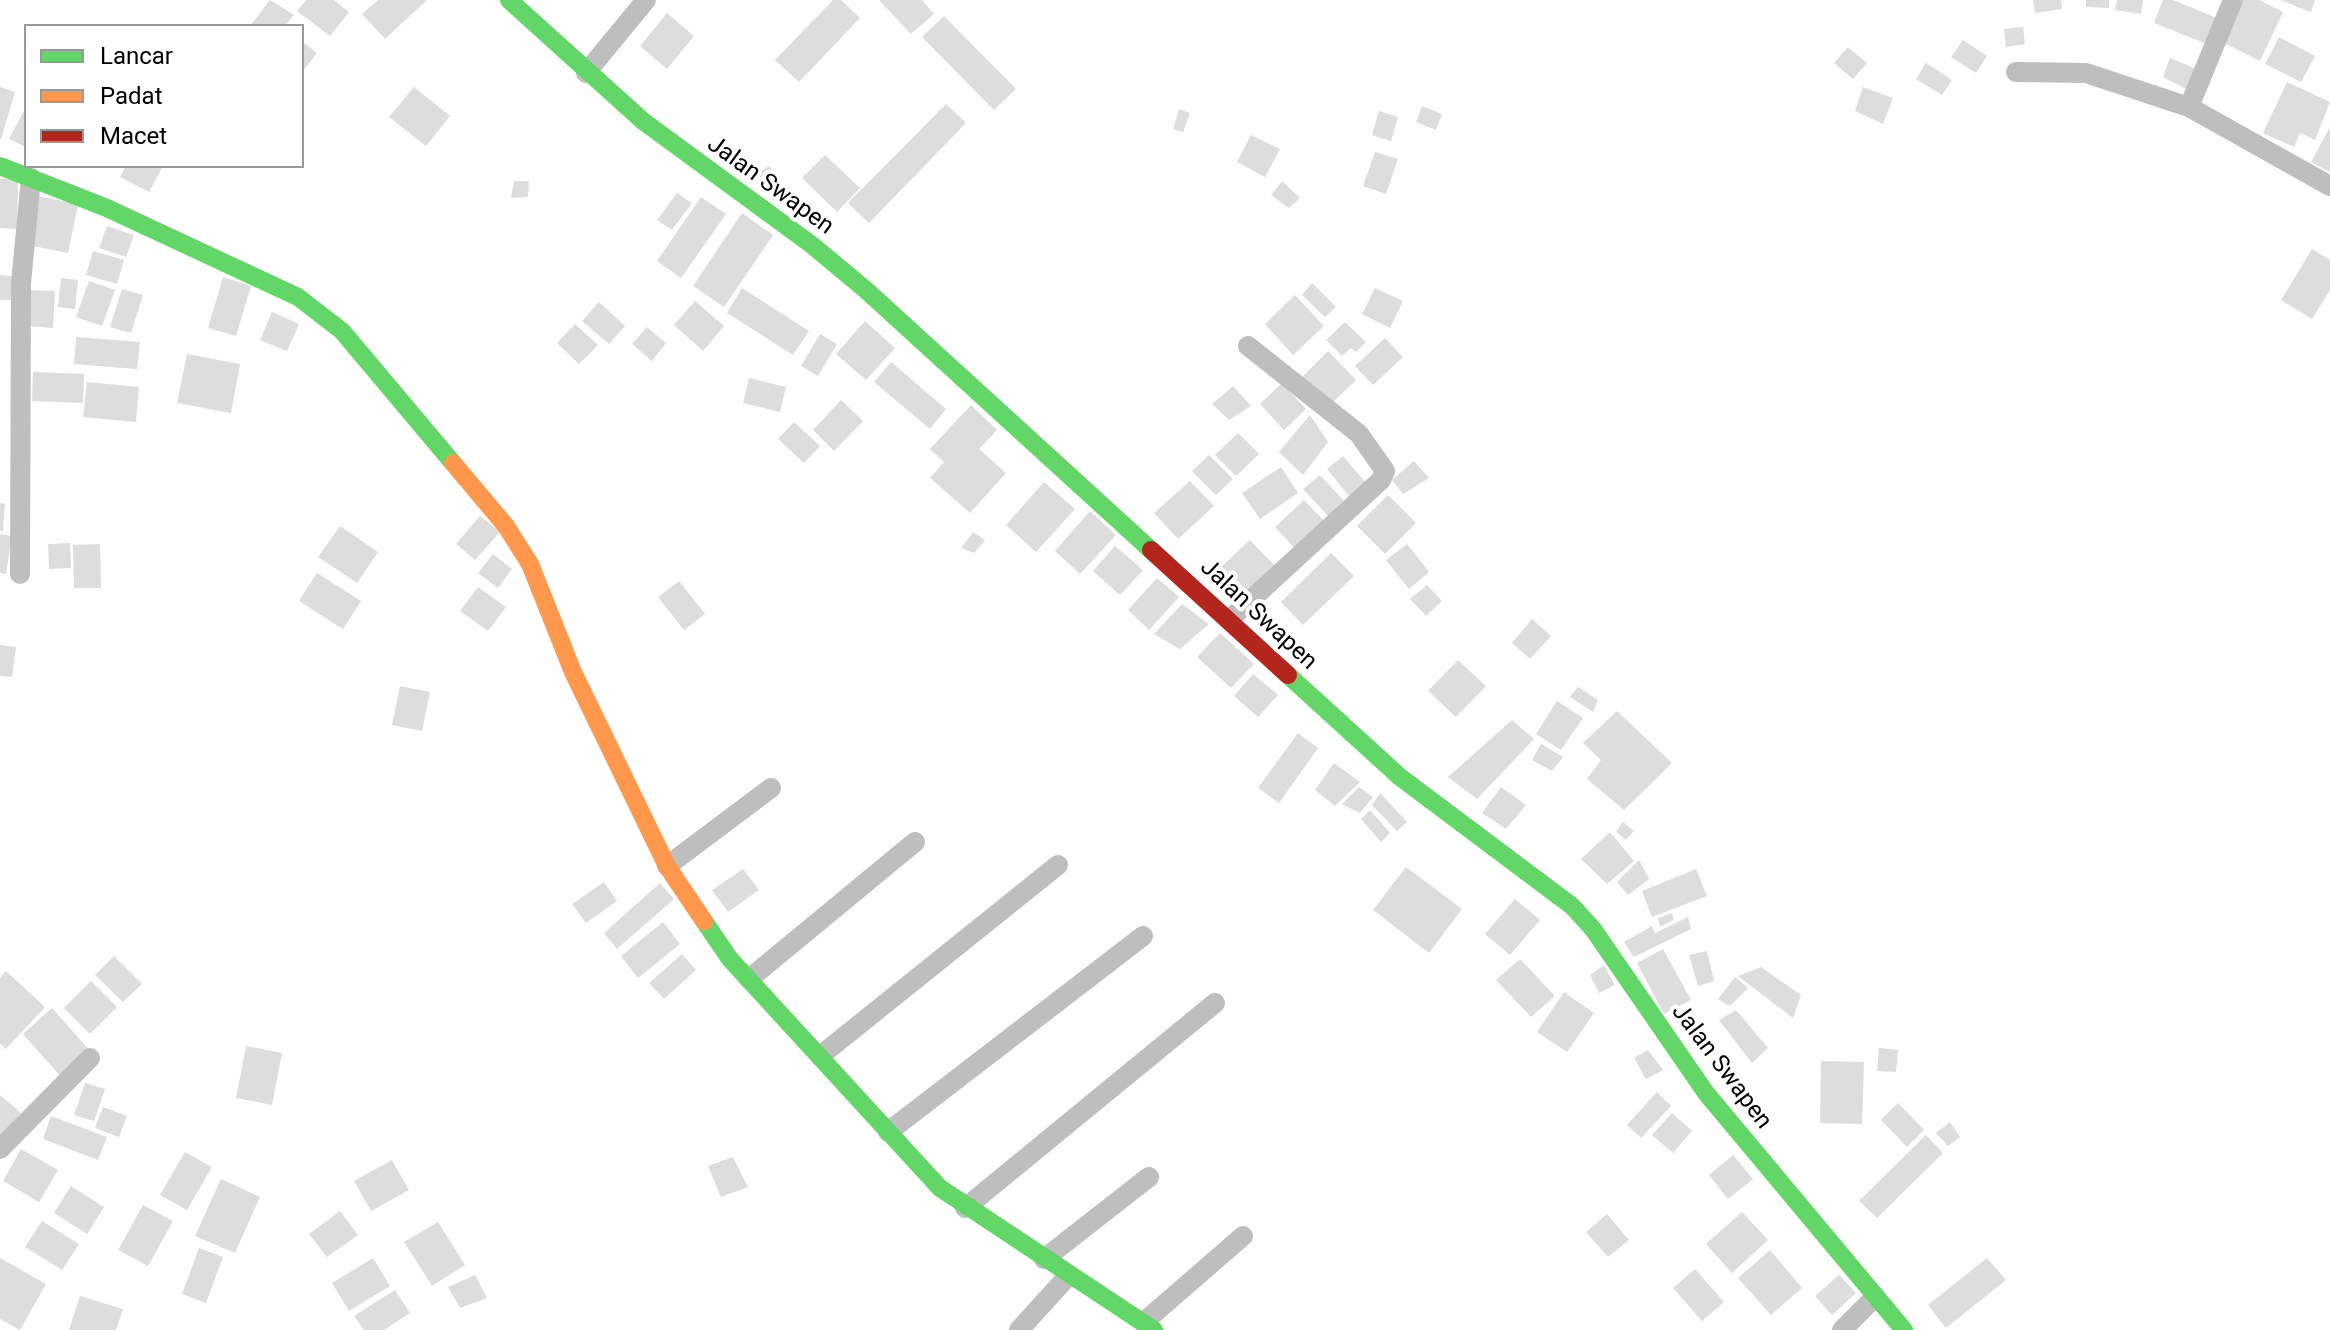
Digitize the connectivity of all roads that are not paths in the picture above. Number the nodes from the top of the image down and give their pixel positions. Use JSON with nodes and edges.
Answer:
{"nodes":[{"id":1,"x":509,"y":0,"type":"edge"},
{"id":2,"x":646,"y":0,"type":"edge"},
{"id":3,"x":2233,"y":0,"type":"edge"},
{"id":4,"x":2016,"y":72,"type":"dead end"},
{"id":5,"x":586,"y":73,"type":"junction"},
{"id":6,"x":2189,"y":107,"type":"junction"},
{"id":7,"x":0,"y":166,"type":"edge"},
{"id":8,"x":31,"y":178,"type":"junction"},
{"id":9,"x":2330,"y":186,"type":"edge"},
{"id":10,"x":1248,"y":346,"type":"dead end"},
{"id":11,"x":20,"y":574,"type":"dead end"},
{"id":12,"x":1229,"y":620,"type":"junction"},
{"id":13,"x":771,"y":788,"type":"dead end"},
{"id":14,"x":915,"y":842,"type":"dead end"},
{"id":15,"x":1058,"y":865,"type":"dead end"},
{"id":16,"x":667,"y":866,"type":"junction"},
{"id":17,"x":1143,"y":936,"type":"dead end"},
{"id":18,"x":749,"y":979,"type":"junction"},
{"id":19,"x":1215,"y":1003,"type":"dead end"},
{"id":20,"x":820,"y":1056,"type":"junction"},
{"id":21,"x":90,"y":1058,"type":"dead end"},
{"id":22,"x":888,"y":1132,"type":"junction"},
{"id":23,"x":0,"y":1149,"type":"edge"},
{"id":24,"x":1149,"y":1177,"type":"dead end"},
{"id":25,"x":965,"y":1208,"type":"junction"},
{"id":26,"x":1243,"y":1236,"type":"dead end"},
{"id":27,"x":1044,"y":1259,"type":"junction"},
{"id":28,"x":1069,"y":1275,"type":"junction"},
{"id":29,"x":1874,"y":1298,"type":"junction"},
{"id":30,"x":1149,"y":1326,"type":"edge"},
{"id":31,"x":1019,"y":1330,"type":"edge"},
{"id":32,"x":1842,"y":1330,"type":"edge"},
{"id":33,"x":1904,"y":1330,"type":"edge"}],
"edges":[{"from":1,"to":5,"type":"main road","name":"Jalan Swapen"},
{"from":2,"to":5,"type":"street"},
{"from":3,"to":6,"type":"street"},
{"from":4,"to":6,"type":"street"},
{"from":5,"to":12,"type":"main road","name":"Jalan Swapen"},
{"from":6,"to":9,"type":"street"},
{"from":7,"to":8,"type":"main road"},
{"from":8,"to":11,"type":"street"},
{"from":8,"to":16,"type":"main road"},
{"from":10,"to":12,"type":"street"},
{"from":12,"to":29,"type":"main road","name":"Jalan Swapen"},
{"from":13,"to":16,"type":"street"},
{"from":14,"to":18,"type":"street"},
{"from":15,"to":20,"type":"street"},
{"from":16,"to":18,"type":"main road"},
{"from":17,"to":22,"type":"street"},
{"from":18,"to":20,"type":"main road"},
{"from":19,"to":25,"type":"street"},
{"from":20,"to":22,"type":"main road"},
{"from":21,"to":23,"type":"street"},
{"from":22,"to":25,"type":"main road"},
{"from":24,"to":27,"type":"street"},
{"from":25,"to":27,"type":"main road"},
{"from":26,"to":30,"type":"street"},
{"from":27,"to":28,"type":"main road"},
{"from":28,"to":30,"type":"main road"},
{"from":28,"to":31,"type":"street"},
{"from":29,"to":32,"type":"street"},
{"from":29,"to":33,"type":"main road","name":"Jalan Swapen"}]}
